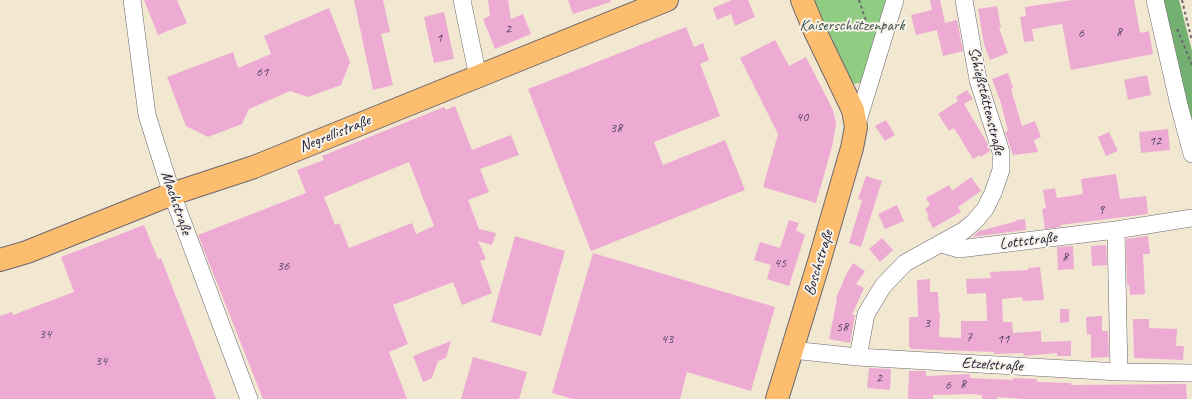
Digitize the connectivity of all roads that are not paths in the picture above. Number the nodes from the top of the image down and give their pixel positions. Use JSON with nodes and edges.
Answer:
{"nodes":[{"id":1,"x":132,"y":0,"type":"edge"},
{"id":2,"x":462,"y":0,"type":"edge"},
{"id":3,"x":667,"y":0,"type":"edge"},
{"id":4,"x":802,"y":0,"type":"edge"},
{"id":5,"x":895,"y":0,"type":"edge"},
{"id":6,"x":1155,"y":0,"type":"edge"},
{"id":7,"x":968,"y":1,"type":"edge"},
{"id":8,"x":634,"y":6,"type":"edge"},
{"id":9,"x":478,"y":77,"type":"junction"},
{"id":10,"x":856,"y":127,"type":"junction"},
{"id":11,"x":1192,"y":154,"type":"edge"},
{"id":12,"x":172,"y":194,"type":"junction"},
{"id":13,"x":1192,"y":218,"type":"edge"},
{"id":14,"x":1116,"y":230,"type":"junction"},
{"id":15,"x":942,"y":244,"type":"junction"},
{"id":16,"x":0,"y":260,"type":"edge"},
{"id":17,"x":792,"y":350,"type":"junction"},
{"id":18,"x":858,"y":357,"type":"junction"},
{"id":19,"x":1119,"y":372,"type":"junction"},
{"id":20,"x":1192,"y":373,"type":"edge"},
{"id":21,"x":249,"y":399,"type":"edge"},
{"id":22,"x":777,"y":399,"type":"edge"}],
"edges":[{"from":1,"to":12,"type":"street","name":"Machstraße"},
{"from":2,"to":9,"type":"street"},
{"from":3,"to":8,"type":"main road","name":"Negrellistraße"},
{"from":4,"to":10,"type":"main road","name":"Boschstraße"},
{"from":5,"to":10,"type":"street","name":"Boschstraße"},
{"from":6,"to":11,"type":"street"},
{"from":7,"to":15,"type":"street","name":"Schießstättenstraße"},
{"from":8,"to":9,"type":"main road","name":"Negrellistraße"},
{"from":9,"to":12,"type":"main road","name":"Negrellistraße"},
{"from":10,"to":17,"type":"main road","name":"Boschstraße"},
{"from":12,"to":16,"type":"main road","name":"Negrellistraße"},
{"from":12,"to":21,"type":"street","name":"Machstraße"},
{"from":13,"to":14,"type":"street","name":"Lottstraße"},
{"from":14,"to":15,"type":"street","name":"Lottstraße"},
{"from":14,"to":19,"type":"street"},
{"from":15,"to":18,"type":"street","name":"Schießstättenstraße"},
{"from":17,"to":18,"type":"street","name":"Etzelstraße"},
{"from":17,"to":22,"type":"main road","name":"Boschstraße"},
{"from":18,"to":19,"type":"street","name":"Etzelstraße"},
{"from":19,"to":20,"type":"street","name":"Etzelstraße"}]}
